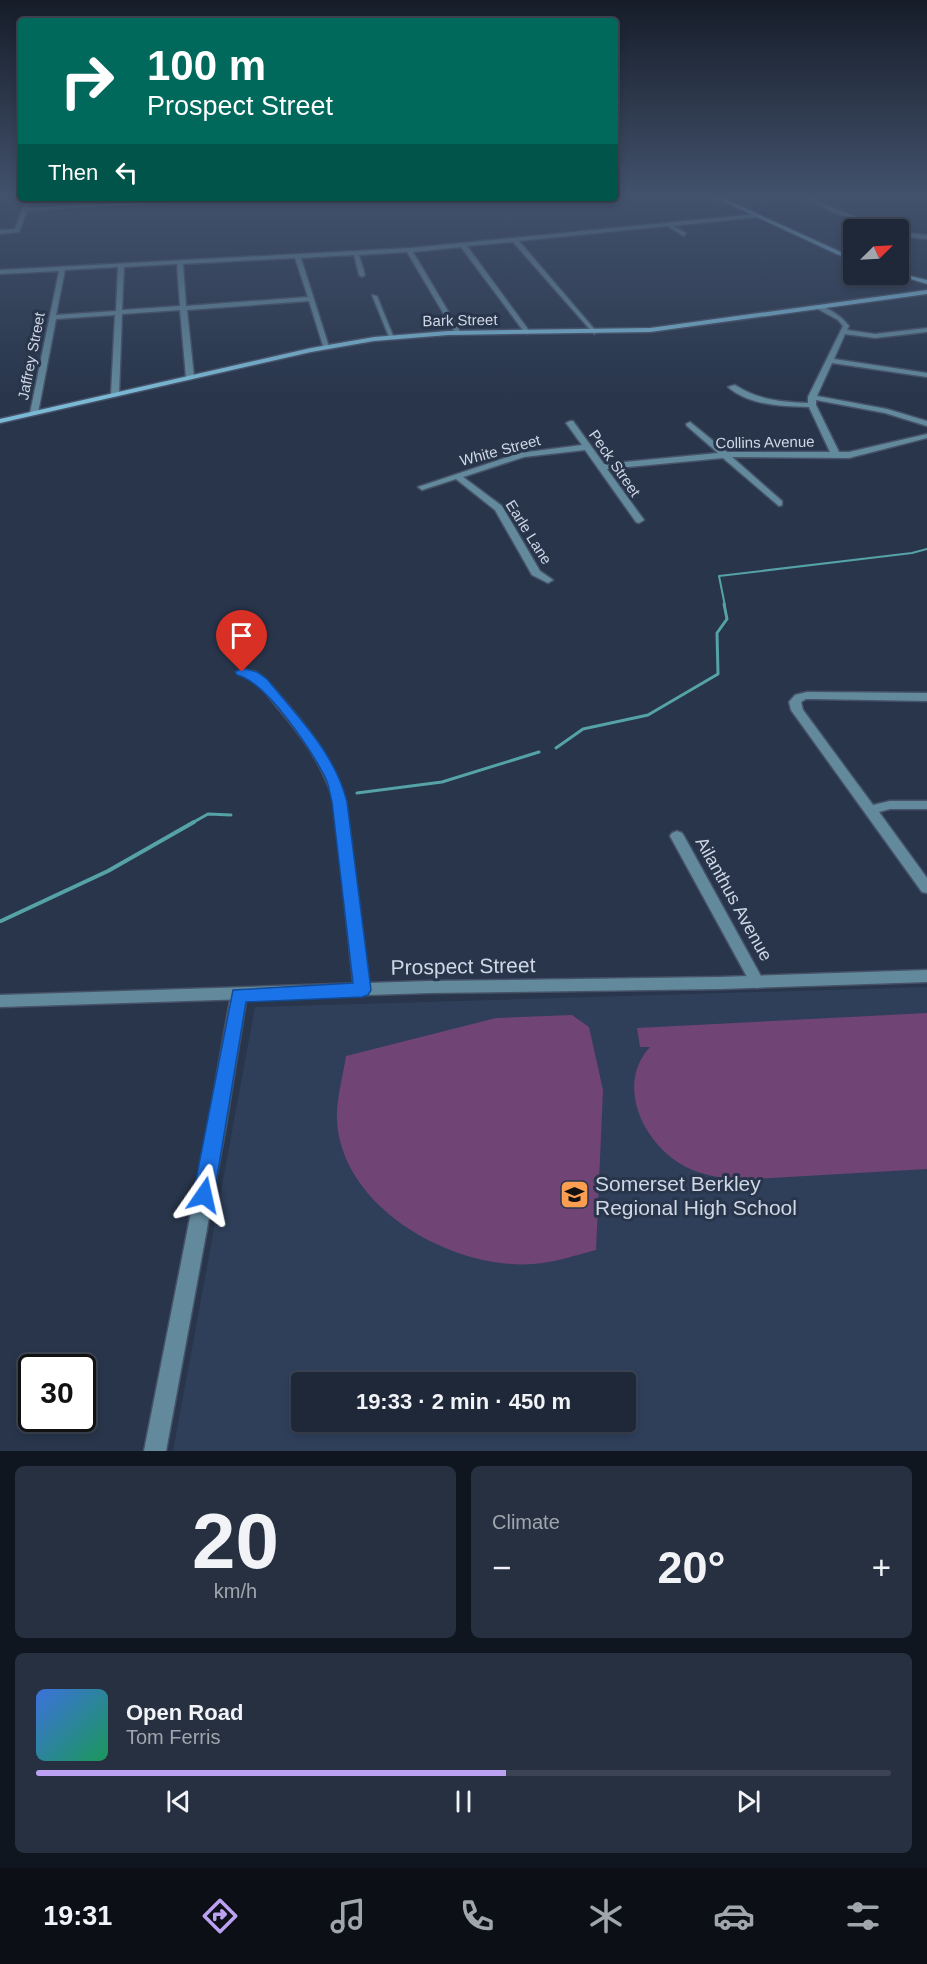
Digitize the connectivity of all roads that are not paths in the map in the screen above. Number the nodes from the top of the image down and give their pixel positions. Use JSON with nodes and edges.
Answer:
{"nodes":[{"id":1,"x":180,"y":262,"type":"junction"},
{"id":2,"x":186,"y":262,"type":"edge"},
{"id":3,"x":299,"y":262,"type":"edge"},
{"id":4,"x":358,"y":262,"type":"edge"},
{"id":5,"x":416,"y":262,"type":"edge"},
{"id":6,"x":475,"y":262,"type":"edge"},
{"id":7,"x":534,"y":262,"type":"edge"},
{"id":8,"x":120,"y":266,"type":"junction"},
{"id":9,"x":62,"y":269,"type":"junction"},
{"id":10,"x":0,"y":272,"type":"edge"},
{"id":11,"x":362,"y":275,"type":"dead end"},
{"id":12,"x":909,"y":277,"type":"edge"},
{"id":13,"x":925,"y":282,"type":"edge"},
{"id":14,"x":927,"y":292,"type":"edge"},
{"id":15,"x":916,"y":293,"type":"junction"},
{"id":16,"x":374,"y":296,"type":"dead end"},
{"id":17,"x":311,"y":298,"type":"junction"},
{"id":18,"x":818,"y":307,"type":"junction"},
{"id":19,"x":185,"y":308,"type":"junction"},
{"id":20,"x":119,"y":312,"type":"junction"},
{"id":21,"x":53,"y":317,"type":"junction"},
{"id":22,"x":527,"y":332,"type":"junction"},
{"id":23,"x":594,"y":332,"type":"junction"},
{"id":24,"x":843,"y":332,"type":"junction"},
{"id":25,"x":925,"y":332,"type":"edge"},
{"id":26,"x":458,"y":333,"type":"junction"},
{"id":27,"x":393,"y":337,"type":"junction"},
{"id":28,"x":327,"y":346,"type":"junction"},
{"id":29,"x":829,"y":360,"type":"junction"},
{"id":30,"x":927,"y":375,"type":"edge"},
{"id":31,"x":190,"y":377,"type":"junction"},
{"id":32,"x":732,"y":387,"type":"dead end"},
{"id":33,"x":116,"y":394,"type":"junction"},
{"id":34,"x":812,"y":401,"type":"junction"},
{"id":35,"x":34,"y":413,"type":"junction"},
{"id":36,"x":0,"y":421,"type":"edge"},
{"id":37,"x":570,"y":423,"type":"dead end"},
{"id":38,"x":690,"y":424,"type":"dead end"},
{"id":39,"x":927,"y":424,"type":"edge"},
{"id":40,"x":927,"y":436,"type":"edge"},
{"id":41,"x":587,"y":447,"type":"junction"},
{"id":42,"x":724,"y":454,"type":"junction"},
{"id":43,"x":836,"y":455,"type":"junction"},
{"id":44,"x":601,"y":467,"type":"junction"},
{"id":45,"x":457,"y":476,"type":"junction"},
{"id":46,"x":422,"y":487,"type":"dead end"},
{"id":47,"x":779,"y":503,"type":"dead end"},
{"id":48,"x":639,"y":520,"type":"dead end"},
{"id":49,"x":548,"y":580,"type":"dead end"},
{"id":50,"x":242,"y":672,"type":"dead end"},
{"id":51,"x":927,"y":697,"type":"edge"},
{"id":52,"x":927,"y":805,"type":"edge"},
{"id":53,"x":870,"y":810,"type":"junction"},
{"id":54,"x":677,"y":836,"type":"dead end"},
{"id":55,"x":927,"y":888,"type":"edge"},
{"id":56,"x":927,"y":976,"type":"edge"},
{"id":57,"x":757,"y":982,"type":"junction"},
{"id":58,"x":362,"y":990,"type":"junction"},
{"id":59,"x":239,"y":995,"type":"junction"},
{"id":60,"x":0,"y":1000,"type":"edge"},
{"id":61,"x":155,"y":1451,"type":"edge"}],
"edges":[{"from":1,"to":2,"type":"street"},
{"from":1,"to":8,"type":"street"},
{"from":1,"to":19,"type":"street"},
{"from":3,"to":17,"type":"street"},
{"from":4,"to":11,"type":"street"},
{"from":5,"to":26,"type":"street"},
{"from":6,"to":22,"type":"street"},
{"from":7,"to":23,"type":"street"},
{"from":8,"to":9,"type":"street"},
{"from":8,"to":20,"type":"street"},
{"from":9,"to":10,"type":"street"},
{"from":9,"to":21,"type":"street","name":"Jaffrey Street"},
{"from":12,"to":13,"type":"main road"},
{"from":13,"to":15,"type":"main road"},
{"from":14,"to":15,"type":"main road","name":"Bark Street"},
{"from":15,"to":18,"type":"main road","name":"Bark Street"},
{"from":16,"to":27,"type":"street"},
{"from":17,"to":19,"type":"street"},
{"from":17,"to":28,"type":"street"},
{"from":18,"to":23,"type":"main road","name":"Bark Street"},
{"from":18,"to":24,"type":"street"},
{"from":19,"to":20,"type":"street"},
{"from":19,"to":31,"type":"street"},
{"from":20,"to":21,"type":"street"},
{"from":20,"to":33,"type":"street"},
{"from":21,"to":35,"type":"street","name":"Jaffrey Street"},
{"from":22,"to":23,"type":"main road","name":"Bark Street"},
{"from":22,"to":26,"type":"main road","name":"Bark Street"},
{"from":24,"to":25,"type":"street"},
{"from":24,"to":29,"type":"street"},
{"from":26,"to":27,"type":"main road","name":"Bark Street"},
{"from":27,"to":28,"type":"main road","name":"Bark Street"},
{"from":28,"to":31,"type":"main road","name":"Bark Street"},
{"from":29,"to":30,"type":"street"},
{"from":29,"to":34,"type":"street"},
{"from":31,"to":33,"type":"main road","name":"Bark Street"},
{"from":32,"to":34,"type":"street"},
{"from":33,"to":35,"type":"main road","name":"Bark Street"},
{"from":34,"to":39,"type":"street"},
{"from":34,"to":43,"type":"street"},
{"from":35,"to":36,"type":"main road","name":"Bark Street"},
{"from":37,"to":41,"type":"street","name":"Peck Street"},
{"from":38,"to":42,"type":"street"},
{"from":40,"to":43,"type":"street","name":"Collins Avenue"},
{"from":41,"to":44,"type":"street","name":"Peck Street"},
{"from":41,"to":45,"type":"street","name":"White Street"},
{"from":42,"to":43,"type":"street","name":"Collins Avenue"},
{"from":42,"to":44,"type":"street","name":"Collins Avenue"},
{"from":42,"to":47,"type":"street"},
{"from":44,"to":48,"type":"street","name":"Peck Street"},
{"from":45,"to":46,"type":"street","name":"White Street"},
{"from":45,"to":49,"type":"street","name":"Earle Lane"},
{"from":50,"to":58,"type":"street"},
{"from":51,"to":53,"type":"street"},
{"from":52,"to":53,"type":"street"},
{"from":53,"to":55,"type":"street"},
{"from":54,"to":57,"type":"street","name":"Ailanthus Avenue"},
{"from":56,"to":57,"type":"street","name":"Prospect Street"},
{"from":57,"to":58,"type":"street","name":"Prospect Street"},
{"from":58,"to":59,"type":"street","name":"Prospect Street"},
{"from":59,"to":60,"type":"street","name":"Prospect Street"},
{"from":59,"to":61,"type":"street"}]}
